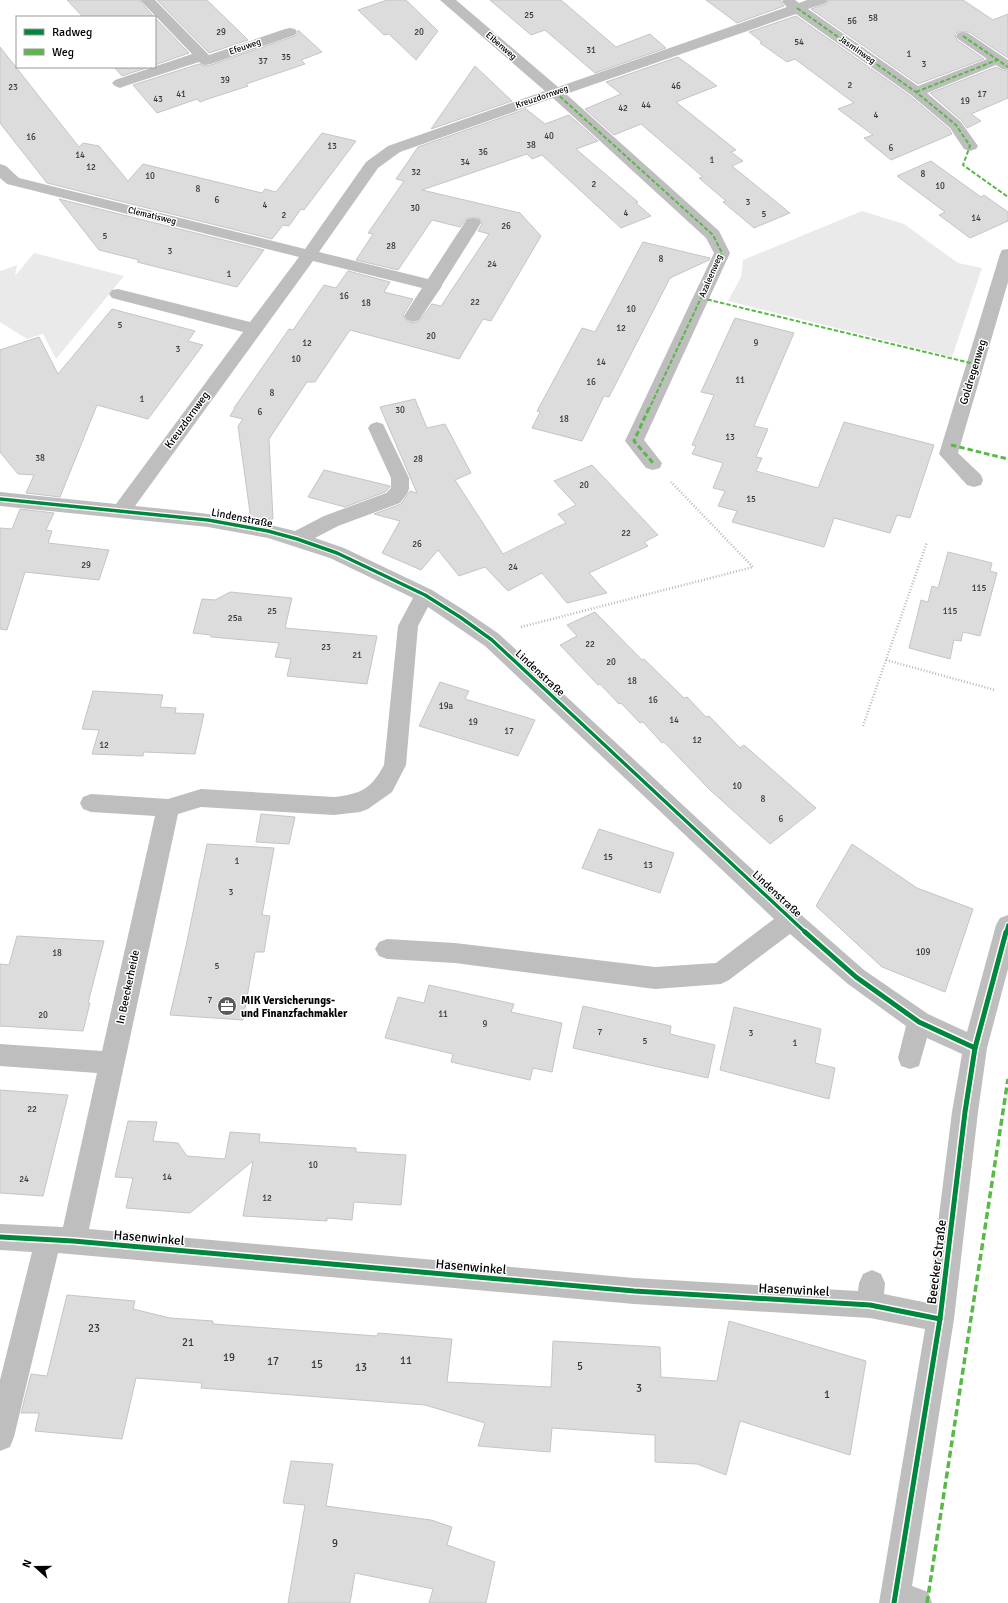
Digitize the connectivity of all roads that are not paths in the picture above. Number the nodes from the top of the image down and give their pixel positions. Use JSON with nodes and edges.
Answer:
{"nodes":[{"id":1,"x":147,"y":0,"type":"edge"},
{"id":2,"x":447,"y":0,"type":"edge"},
{"id":3,"x":821,"y":0,"type":"edge"},
{"id":4,"x":791,"y":4,"type":"edge"},
{"id":5,"x":290,"y":32,"type":"dead end"},
{"id":6,"x":964,"y":36,"type":"dead end"},
{"id":7,"x":202,"y":56,"type":"junction"},
{"id":8,"x":1003,"y":64,"type":"edge"},
{"id":9,"x":120,"y":83,"type":"dead end"},
{"id":10,"x":555,"y":92,"type":"junction"},
{"id":11,"x":916,"y":92,"type":"junction"},
{"id":12,"x":970,"y":146,"type":"dead end"},
{"id":13,"x":0,"y":169,"type":"edge"},
{"id":14,"x":473,"y":223,"type":"dead end"},
{"id":15,"x":1008,"y":254,"type":"edge"},
{"id":16,"x":309,"y":255,"type":"junction"},
{"id":17,"x":434,"y":286,"type":"junction"},
{"id":18,"x":118,"y":294,"type":"dead end"},
{"id":19,"x":413,"y":316,"type":"dead end"},
{"id":20,"x":254,"y":329,"type":"junction"},
{"id":21,"x":377,"y":428,"type":"dead end"},
{"id":22,"x":653,"y":463,"type":"road end"},
{"id":23,"x":974,"y":480,"type":"dead end"},
{"id":24,"x":0,"y":499,"type":"edge"},
{"id":25,"x":120,"y":512,"type":"junction"},
{"id":26,"x":297,"y":540,"type":"junction"},
{"id":27,"x":425,"y":595,"type":"junction"},
{"id":28,"x":91,"y":803,"type":"dead end"},
{"id":29,"x":168,"y":808,"type":"junction"},
{"id":30,"x":791,"y":920,"type":"junction"},
{"id":31,"x":1007,"y":931,"type":"edge"},
{"id":32,"x":387,"y":949,"type":"dead end"},
{"id":33,"x":919,"y":1022,"type":"junction"},
{"id":34,"x":975,"y":1048,"type":"junction"},
{"id":35,"x":0,"y":1055,"type":"edge"},
{"id":36,"x":910,"y":1058,"type":"dead end"},
{"id":37,"x":112,"y":1063,"type":"junction"},
{"id":38,"x":0,"y":1237,"type":"edge"},
{"id":39,"x":60,"y":1240,"type":"junction"},
{"id":40,"x":940,"y":1319,"type":"junction"},
{"id":41,"x":0,"y":1437,"type":"edge"},
{"id":42,"x":902,"y":1601,"type":"edge"}],
"edges":[{"from":1,"to":7,"type":"street"},
{"from":2,"to":10,"type":"street","name":"Eibenweg"},
{"from":3,"to":4,"type":"street","name":"Kreuzdornweg"},
{"from":4,"to":10,"type":"street","name":"Kreuzdornweg"},
{"from":4,"to":11,"type":"street","name":"Jasminweg"},
{"from":5,"to":7,"type":"street","name":"Efeuweg"},
{"from":6,"to":8,"type":"street"},
{"from":7,"to":9,"type":"street","name":"Efeuweg"},
{"from":8,"to":11,"type":"street"},
{"from":10,"to":16,"type":"street","name":"Kreuzdornweg"},
{"from":10,"to":22,"type":"street","name":"Azaleenweg"},
{"from":11,"to":12,"type":"street","name":"Jasminweg"},
{"from":13,"to":16,"type":"street","name":"Clematisweg"},
{"from":14,"to":17,"type":"street"},
{"from":15,"to":23,"type":"street","name":"Goldregenweg"},
{"from":16,"to":17,"type":"street"},
{"from":16,"to":20,"type":"street","name":"Kreuzdornweg"},
{"from":17,"to":19,"type":"street"},
{"from":18,"to":20,"type":"street"},
{"from":20,"to":25,"type":"street","name":"Kreuzdornweg"},
{"from":21,"to":26,"type":"street"},
{"from":24,"to":25,"type":"street","name":"Lindenstraße"},
{"from":25,"to":26,"type":"street","name":"Lindenstraße"},
{"from":26,"to":27,"type":"street","name":"Lindenstraße"},
{"from":27,"to":29,"type":"street"},
{"from":27,"to":30,"type":"street","name":"Lindenstraße"},
{"from":28,"to":29,"type":"street"},
{"from":29,"to":37,"type":"street","name":"In Beeckerheide"},
{"from":30,"to":32,"type":"street","name":"Lindenstraße"},
{"from":30,"to":33,"type":"street","name":"Lindenstraße"},
{"from":31,"to":34,"type":"street","name":"Beecker Straße"},
{"from":33,"to":34,"type":"street","name":"Lindenstraße"},
{"from":33,"to":36,"type":"street"},
{"from":34,"to":40,"type":"street","name":"Beecker Straße"},
{"from":35,"to":37,"type":"street"},
{"from":37,"to":39,"type":"street","name":"In Beeckerheide"},
{"from":38,"to":39,"type":"street","name":"Hasenwinkel"},
{"from":39,"to":40,"type":"street","name":"Hasenwinkel"},
{"from":39,"to":41,"type":"street"},
{"from":40,"to":42,"type":"street","name":"Beecker Straße"}]}
